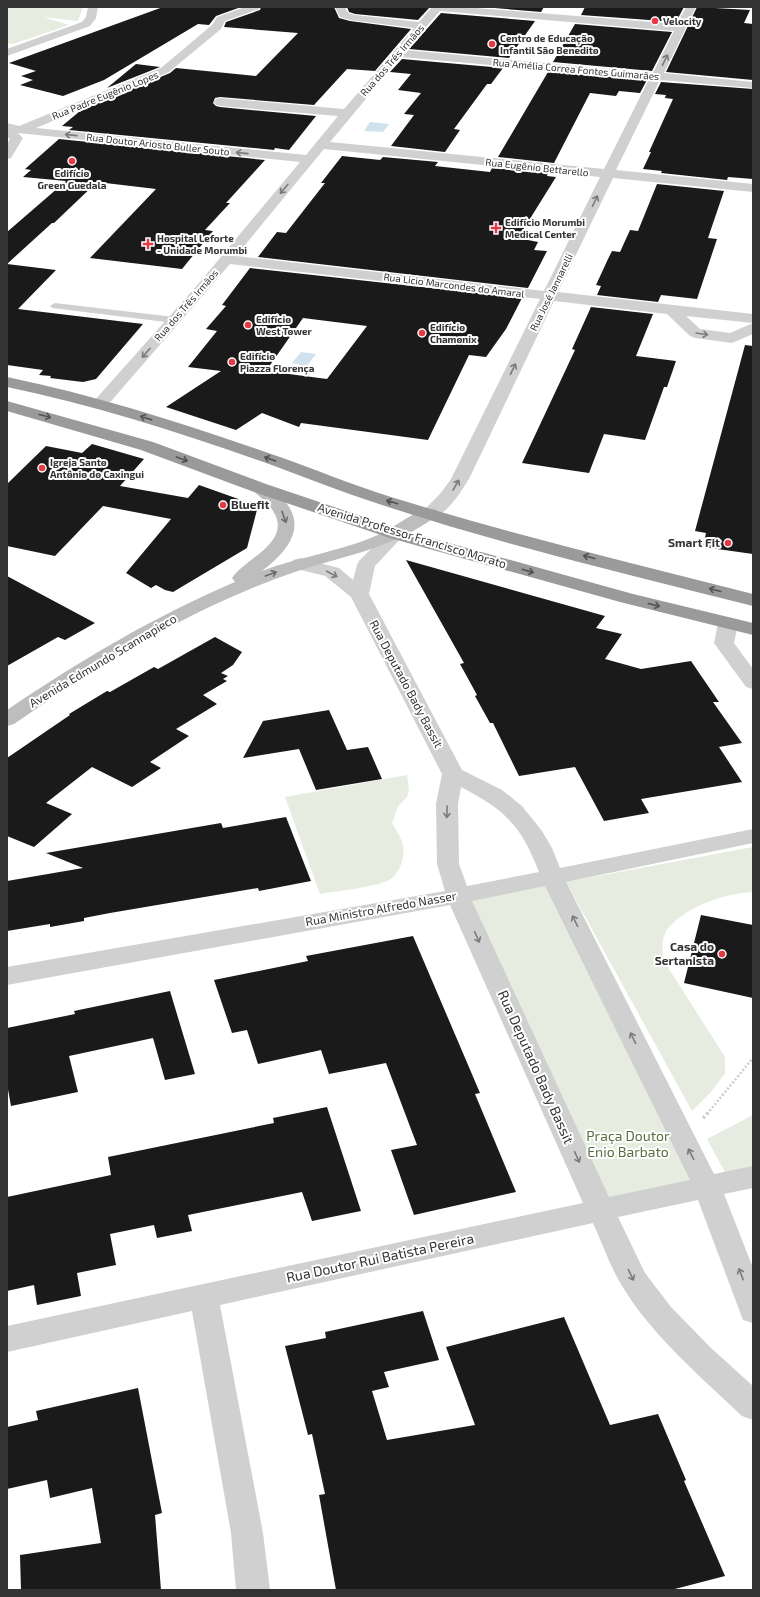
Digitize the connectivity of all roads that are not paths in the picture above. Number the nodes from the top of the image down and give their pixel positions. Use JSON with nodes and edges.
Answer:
{"nodes":[{"id":1,"x":93,"y":7,"type":"edge"},
{"id":2,"x":224,"y":7,"type":"edge"},
{"id":3,"x":255,"y":7,"type":"edge"},
{"id":4,"x":340,"y":7,"type":"edge"},
{"id":5,"x":691,"y":7,"type":"edge"},
{"id":6,"x":437,"y":8,"type":"edge"},
{"id":7,"x":221,"y":19,"type":"junction"},
{"id":8,"x":422,"y":26,"type":"junction"},
{"id":9,"x":681,"y":28,"type":"junction"},
{"id":10,"x":398,"y":53,"type":"junction"},
{"id":11,"x":7,"y":54,"type":"edge"},
{"id":12,"x":657,"y":77,"type":"junction"},
{"id":13,"x":753,"y":85,"type":"edge"},
{"id":14,"x":220,"y":102,"type":"dead end"},
{"id":15,"x":347,"y":113,"type":"junction"},
{"id":16,"x":11,"y":131,"type":"edge"},
{"id":17,"x":321,"y":145,"type":"junction"},
{"id":18,"x":7,"y":155,"type":"edge"},
{"id":19,"x":309,"y":159,"type":"junction"},
{"id":20,"x":608,"y":174,"type":"junction"},
{"id":21,"x":753,"y":188,"type":"edge"},
{"id":22,"x":226,"y":259,"type":"junction"},
{"id":23,"x":549,"y":296,"type":"junction"},
{"id":24,"x":55,"y":306,"type":"dead end"},
{"id":25,"x":672,"y":310,"type":"junction"},
{"id":26,"x":753,"y":319,"type":"edge"},
{"id":27,"x":174,"y":320,"type":"junction"},
{"id":28,"x":753,"y":328,"type":"edge"},
{"id":29,"x":7,"y":382,"type":"edge"},
{"id":30,"x":100,"y":404,"type":"junction"},
{"id":31,"x":7,"y":406,"type":"edge"},
{"id":32,"x":260,"y":488,"type":"junction"},
{"id":33,"x":430,"y":513,"type":"junction"},
{"id":34,"x":396,"y":534,"type":"junction"},
{"id":35,"x":300,"y":564,"type":"junction"},
{"id":36,"x":222,"y":594,"type":"junction"},
{"id":37,"x":359,"y":594,"type":"junction"},
{"id":38,"x":753,"y":600,"type":"edge"},
{"id":39,"x":728,"y":623,"type":"junction"},
{"id":40,"x":753,"y":629,"type":"edge"},
{"id":41,"x":753,"y":683,"type":"edge"},
{"id":42,"x":7,"y":720,"type":"edge"},
{"id":43,"x":453,"y":774,"type":"junction"},
{"id":44,"x":753,"y":836,"type":"edge"},
{"id":45,"x":552,"y":876,"type":"junction"},
{"id":46,"x":458,"y":896,"type":"junction"},
{"id":47,"x":7,"y":976,"type":"edge"},
{"id":48,"x":753,"y":1177,"type":"edge"},
{"id":49,"x":708,"y":1187,"type":"junction"},
{"id":50,"x":601,"y":1210,"type":"junction"},
{"id":51,"x":204,"y":1297,"type":"junction"},
{"id":52,"x":753,"y":1311,"type":"edge"},
{"id":53,"x":7,"y":1339,"type":"edge"},
{"id":54,"x":753,"y":1406,"type":"edge"},
{"id":55,"x":253,"y":1590,"type":"edge"}],
"edges":[{"from":1,"to":11,"type":"street"},
{"from":2,"to":7,"type":"street"},
{"from":3,"to":7,"type":"street"},
{"from":4,"to":8,"type":"street"},
{"from":5,"to":9,"type":"street","name":"Rua José Jannarelli"},
{"from":6,"to":8,"type":"street","name":"Rua dos Três Irmãos"},
{"from":6,"to":9,"type":"street"},
{"from":7,"to":16,"type":"street","name":"Rua Padre Eugênio Lopes"},
{"from":8,"to":10,"type":"street","name":"Rua dos Três Irmãos"},
{"from":12,"to":9,"type":"street","name":"Rua José Jannarelli","one_way":true},
{"from":10,"to":12,"type":"street","name":"Rua Amélia Correa Fontes Guimarães"},
{"from":10,"to":15,"type":"street","name":"Rua dos Três Irmãos"},
{"from":12,"to":13,"type":"street","name":"Rua Amélia Correa Fontes Guimarães"},
{"from":12,"to":20,"type":"street","name":"Rua José Jannarelli"},
{"from":14,"to":15,"type":"street"},
{"from":15,"to":17,"type":"street","name":"Rua dos Três Irmãos"},
{"from":16,"to":18,"type":"street"},
{"from":19,"to":16,"type":"street","name":"Rua Doutor Ariosto Buller Souto","one_way":true},
{"from":17,"to":19,"type":"street","name":"Rua dos Três Irmãos"},
{"from":17,"to":20,"type":"street","name":"Rua Eugênio Bettarello"},
{"from":19,"to":22,"type":"street","name":"Rua dos Três Irmãos","one_way":true},
{"from":20,"to":21,"type":"street","name":"Rua Eugênio Bettarello"},
{"from":23,"to":20,"type":"street","name":"Rua José Jannarelli","one_way":true},
{"from":22,"to":23,"type":"street","name":"Rua Licio Marcondes do Amaral"},
{"from":22,"to":27,"type":"street","name":"Rua dos Três Irmãos"},
{"from":23,"to":25,"type":"street","name":"Rua Licio Marcondes do Amaral"},
{"from":33,"to":23,"type":"street","name":"Rua José Jannarelli","one_way":true},
{"from":24,"to":27,"type":"lane"},
{"from":25,"to":26,"type":"street","name":"Rua Licio Marcondes do Amaral"},
{"from":25,"to":28,"type":"street","one_way":true},
{"from":27,"to":30,"type":"street","name":"Rua dos Três Irmãos","one_way":true},
{"from":29,"to":30,"type":"highway"},
{"from":33,"to":30,"type":"highway","one_way":true},
{"from":31,"to":32,"type":"highway","name":"Avenida Professor Francisco Morato","one_way":true},
{"from":32,"to":34,"type":"highway","name":"Avenida Professor Francisco Morato"},
{"from":32,"to":36,"type":"main road","name":"Avenida Edmundo Scannapieco","one_way":true},
{"from":33,"to":34,"type":"main road","name":"Rua José Jannarelli"},
{"from":38,"to":33,"type":"highway","one_way":true},
{"from":34,"to":35,"type":"main road","name":"Avenida Edmundo Scannapieco"},
{"from":34,"to":37,"type":"street"},
{"from":34,"to":39,"type":"highway","name":"Avenida Professor Francisco Morato","one_way":true},
{"from":36,"to":35,"type":"main road","name":"Avenida Edmundo Scannapieco","one_way":true},
{"from":35,"to":37,"type":"street","name":"Rua Deputado Bady Bassit","one_way":true},
{"from":36,"to":42,"type":"main road","name":"Avenida Edmundo Scannapieco"},
{"from":37,"to":43,"type":"street","name":"Rua Deputado Bady Bassit"},
{"from":39,"to":40,"type":"highway","name":"Avenida Professor Francisco Morato"},
{"from":39,"to":41,"type":"street"},
{"from":43,"to":45,"type":"street"},
{"from":43,"to":46,"type":"street","name":"Rua Deputado Bady Bassit","one_way":true},
{"from":44,"to":45,"type":"street","name":"Rua Ministro Alfredo Nasser"},
{"from":45,"to":46,"type":"street","name":"Rua Ministro Alfredo Nasser"},
{"from":49,"to":45,"type":"street","one_way":true},
{"from":46,"to":47,"type":"street","name":"Rua Ministro Alfredo Nasser"},
{"from":46,"to":50,"type":"street","name":"Rua Deputado Bady Bassit","one_way":true},
{"from":48,"to":49,"type":"street","name":"Rua Doutor Rui Batista Pereira"},
{"from":49,"to":50,"type":"street","name":"Rua Doutor Rui Batista Pereira"},
{"from":52,"to":49,"type":"street","one_way":true},
{"from":50,"to":51,"type":"street","name":"Rua Doutor Rui Batista Pereira"},
{"from":50,"to":54,"type":"street","name":"Rua Deputado Bady Bassit","one_way":true},
{"from":51,"to":53,"type":"street","name":"Rua Doutor Rui Batista Pereira"},
{"from":51,"to":55,"type":"street"}]}
